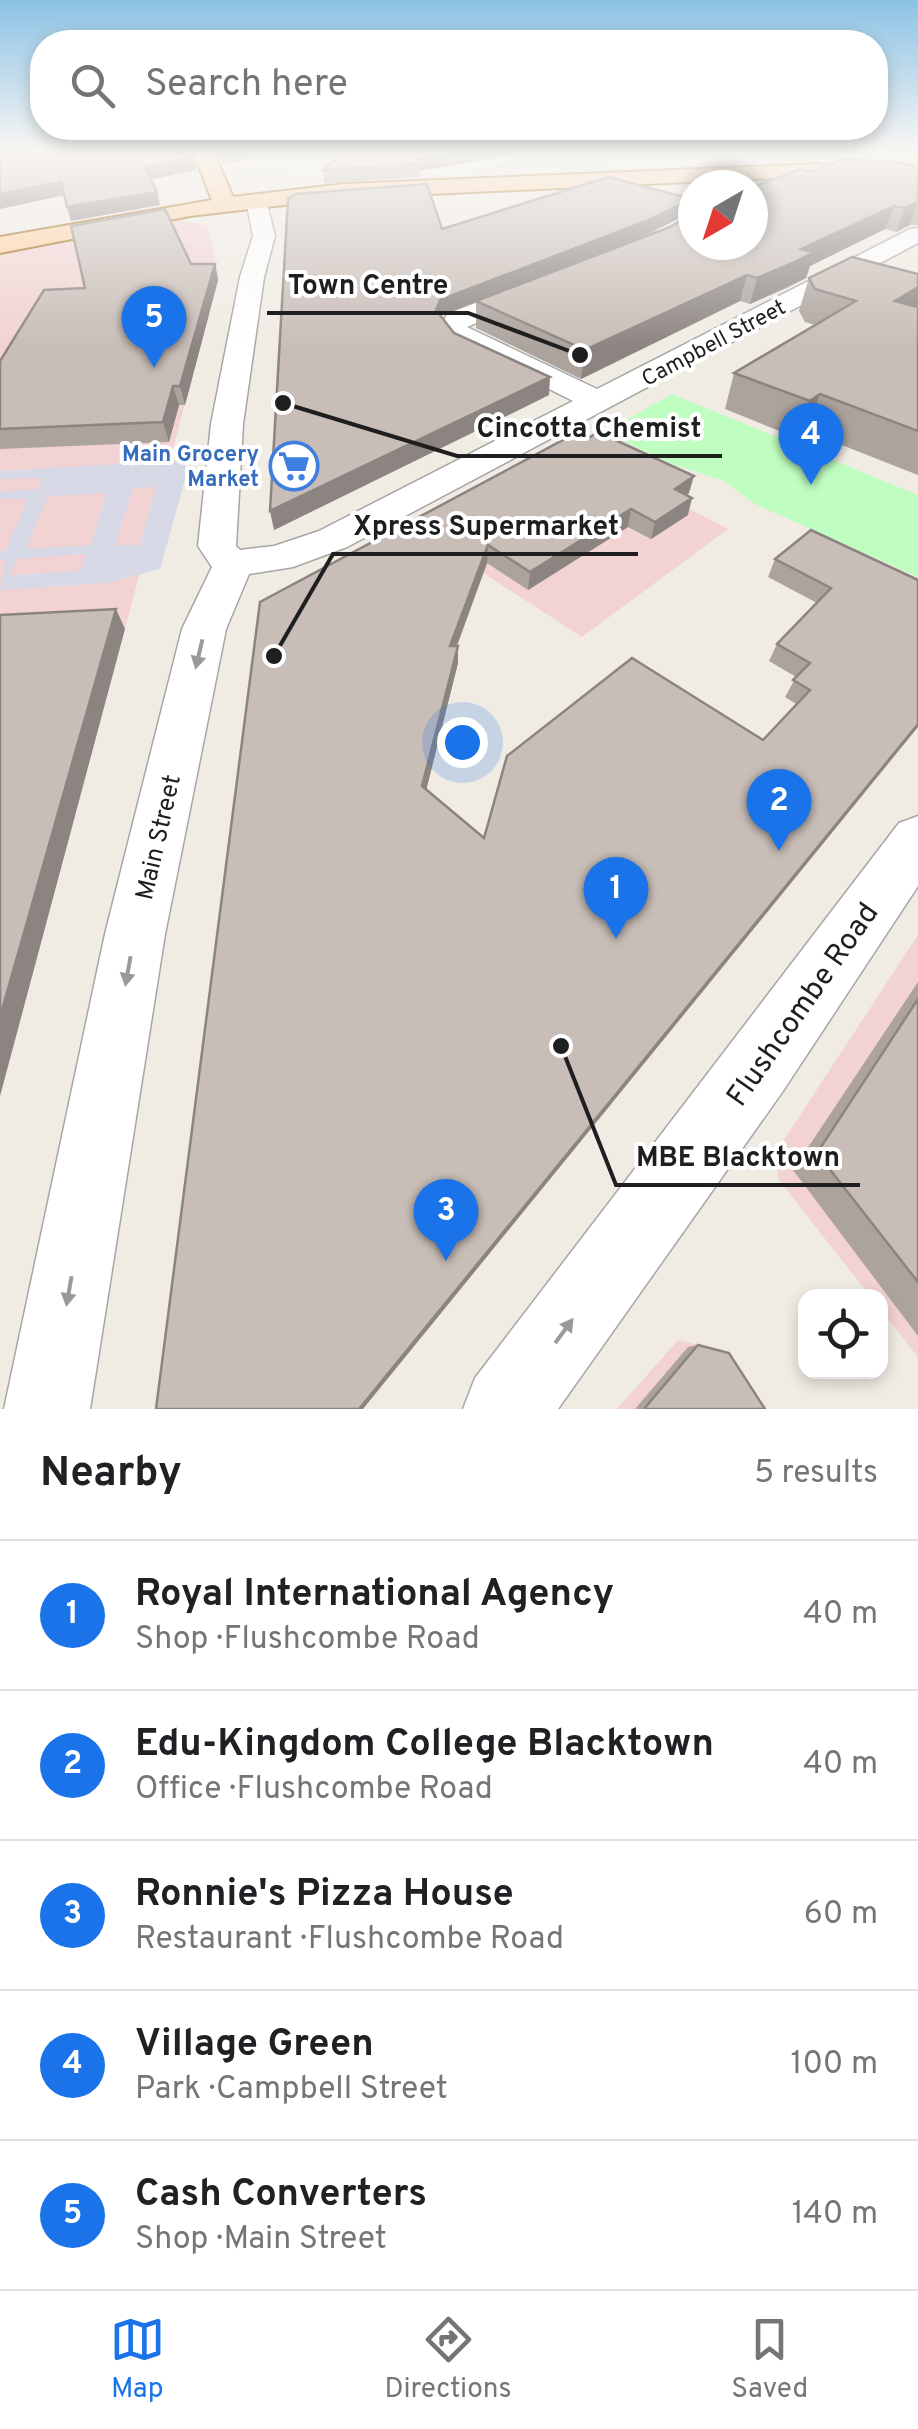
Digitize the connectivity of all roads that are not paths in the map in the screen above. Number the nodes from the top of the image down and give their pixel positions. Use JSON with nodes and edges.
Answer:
{"nodes":[{"id":1,"x":230,"y":216,"type":"edge"},
{"id":2,"x":219,"y":217,"type":"edge"},
{"id":3,"x":224,"y":217,"type":"edge"},
{"id":4,"x":258,"y":217,"type":"edge"},
{"id":5,"x":0,"y":232,"type":"edge"},
{"id":6,"x":918,"y":234,"type":"edge"},
{"id":7,"x":0,"y":245,"type":"edge"},
{"id":8,"x":252,"y":276,"type":"junction"},
{"id":9,"x":566,"y":277,"type":"edge"},
{"id":10,"x":598,"y":402,"type":"junction"},
{"id":11,"x":234,"y":564,"type":"junction"},
{"id":12,"x":918,"y":840,"type":"edge"},
{"id":13,"x":47,"y":1409,"type":"edge"},
{"id":14,"x":506,"y":1409,"type":"edge"}],
"edges":[{"from":1,"to":8,"type":"street"},
{"from":2,"to":5,"type":"main road"},
{"from":3,"to":7,"type":"main road"},
{"from":4,"to":8,"type":"street"},
{"from":6,"to":10,"type":"street","name":"Campbell Street"},
{"from":8,"to":11,"type":"street"},
{"from":9,"to":10,"type":"street"},
{"from":10,"to":11,"type":"street","name":"Campbell Street"},
{"from":11,"to":13,"type":"street","name":"Main Street","one_way":true},
{"from":14,"to":12,"type":"street","name":"Flushcombe Road","one_way":true}]}
